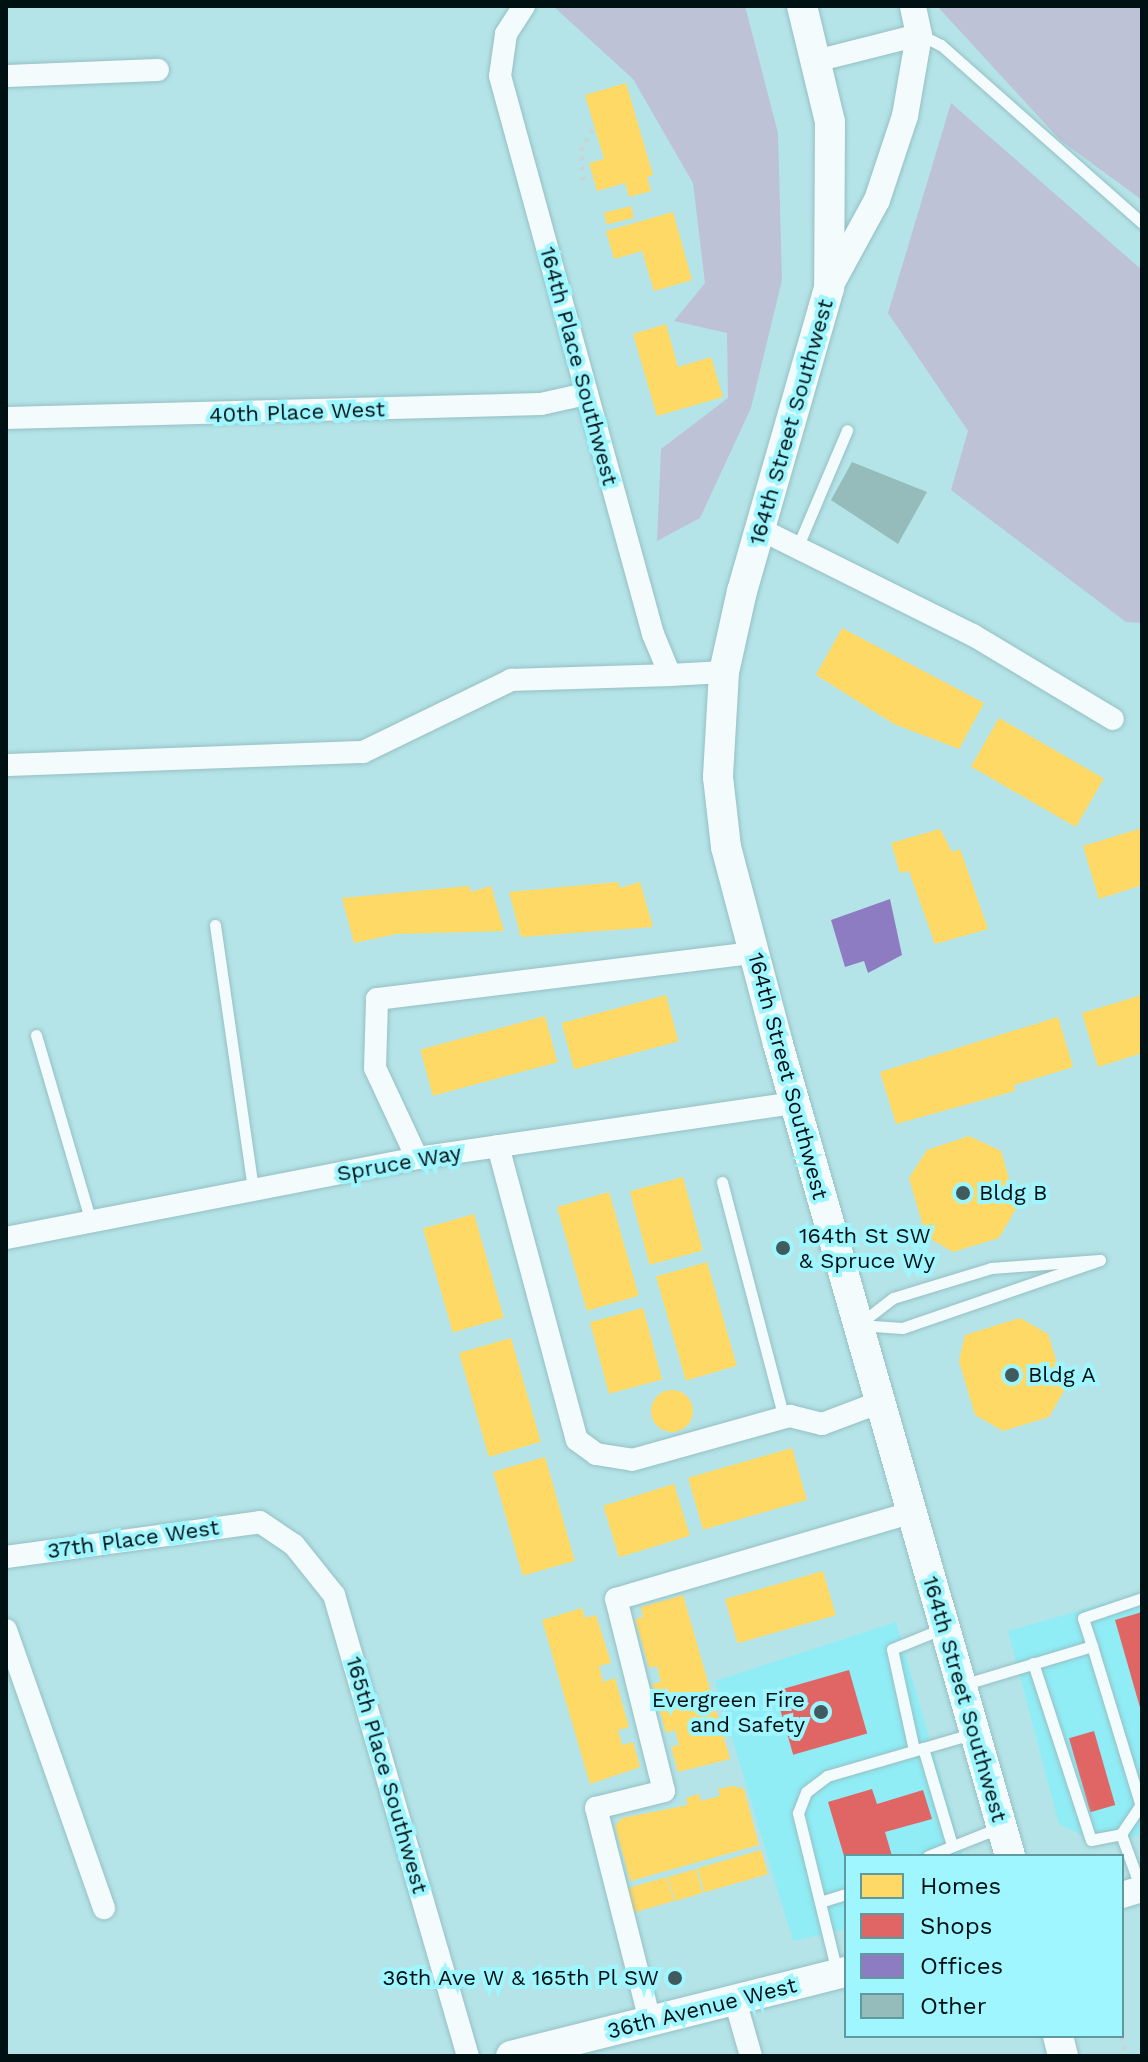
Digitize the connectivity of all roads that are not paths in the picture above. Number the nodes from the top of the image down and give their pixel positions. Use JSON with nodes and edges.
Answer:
{"nodes":[{"id":1,"x":524,"y":6,"type":"edge"},
{"id":2,"x":802,"y":6,"type":"edge"},
{"id":3,"x":913,"y":6,"type":"edge"},
{"id":4,"x":919,"y":35,"type":"junction"},
{"id":5,"x":820,"y":60,"type":"junction"},
{"id":6,"x":158,"y":70,"type":"dead end"},
{"id":7,"x":6,"y":76,"type":"edge"},
{"id":8,"x":1142,"y":223,"type":"edge"},
{"id":9,"x":829,"y":288,"type":"junction"},
{"id":10,"x":586,"y":394,"type":"junction"},
{"id":11,"x":6,"y":418,"type":"edge"},
{"id":12,"x":847,"y":430,"type":"dead end"},
{"id":13,"x":760,"y":529,"type":"junction"},
{"id":14,"x":797,"y":548,"type":"junction"},
{"id":15,"x":724,"y":672,"type":"junction"},
{"id":16,"x":670,"y":675,"type":"junction"},
{"id":17,"x":1113,"y":719,"type":"dead end"},
{"id":18,"x":6,"y":765,"type":"edge"},
{"id":19,"x":215,"y":925,"type":"dead end"},
{"id":20,"x":754,"y":953,"type":"junction"},
{"id":21,"x":36,"y":1035,"type":"dead end"},
{"id":22,"x":794,"y":1103,"type":"junction"},
{"id":23,"x":498,"y":1146,"type":"junction"},
{"id":24,"x":417,"y":1158,"type":"junction"},
{"id":25,"x":722,"y":1182,"type":"dead end"},
{"id":26,"x":253,"y":1190,"type":"junction"},
{"id":27,"x":92,"y":1222,"type":"junction"},
{"id":28,"x":6,"y":1238,"type":"edge"},
{"id":29,"x":858,"y":1325,"type":"junction"},
{"id":30,"x":878,"y":1403,"type":"junction"},
{"id":31,"x":784,"y":1418,"type":"junction"},
{"id":32,"x":910,"y":1513,"type":"junction"},
{"id":33,"x":260,"y":1522,"type":"joint"},
{"id":34,"x":6,"y":1557,"type":"edge"},
{"id":35,"x":1142,"y":1598,"type":"edge"},
{"id":36,"x":944,"y":1627,"type":"junction"},
{"id":37,"x":6,"y":1630,"type":"edge"},
{"id":38,"x":1092,"y":1646,"type":"junction"},
{"id":39,"x":1033,"y":1663,"type":"junction"},
{"id":40,"x":961,"y":1685,"type":"junction"},
{"id":41,"x":976,"y":1733,"type":"junction"},
{"id":42,"x":919,"y":1749,"type":"junction"},
{"id":43,"x":1141,"y":1803,"type":"edge"},
{"id":44,"x":1001,"y":1826,"type":"junction"},
{"id":45,"x":1121,"y":1834,"type":"junction"},
{"id":46,"x":951,"y":1842,"type":"junction"},
{"id":47,"x":931,"y":1854,"type":"edge"},
{"id":48,"x":1009,"y":1854,"type":"edge"},
{"id":49,"x":1135,"y":1891,"type":"edge"},
{"id":50,"x":844,"y":1895,"type":"edge"},
{"id":51,"x":820,"y":1902,"type":"junction"},
{"id":52,"x":104,"y":1908,"type":"dead end"},
{"id":53,"x":842,"y":1973,"type":"edge"},
{"id":54,"x":735,"y":2000,"type":"junction"},
{"id":55,"x":650,"y":2021,"type":"junction"},
{"id":56,"x":468,"y":2056,"type":"edge"},
{"id":57,"x":511,"y":2056,"type":"edge"},
{"id":58,"x":751,"y":2056,"type":"edge"}],
"edges":[{"from":1,"to":10,"type":"street","name":"164th Place Southwest"},
{"from":2,"to":5,"type":"main road","name":"164th Street Southwest"},
{"from":3,"to":4,"type":"street"},
{"from":4,"to":5,"type":"street"},
{"from":4,"to":8,"type":"lane"},
{"from":4,"to":9,"type":"street"},
{"from":5,"to":9,"type":"main road","name":"164th Street Southwest"},
{"from":6,"to":7,"type":"street"},
{"from":9,"to":13,"type":"main road","name":"164th Street Southwest"},
{"from":10,"to":11,"type":"street","name":"40th Place West"},
{"from":10,"to":16,"type":"street","name":"164th Place Southwest"},
{"from":12,"to":14,"type":"lane"},
{"from":13,"to":14,"type":"street"},
{"from":13,"to":15,"type":"main road","name":"164th Street Southwest"},
{"from":14,"to":17,"type":"street"},
{"from":15,"to":16,"type":"street"},
{"from":15,"to":20,"type":"main road","name":"164th Street Southwest"},
{"from":16,"to":18,"type":"street"},
{"from":19,"to":26,"type":"lane"},
{"from":20,"to":22,"type":"main road","name":"164th Street Southwest"},
{"from":20,"to":24,"type":"street"},
{"from":21,"to":27,"type":"lane"},
{"from":22,"to":23,"type":"street","name":"Spruce Way"},
{"from":22,"to":29,"type":"main road","name":"164th Street Southwest"},
{"from":23,"to":24,"type":"street","name":"Spruce Way"},
{"from":23,"to":31,"type":"street"},
{"from":24,"to":26,"type":"street","name":"Spruce Way"},
{"from":25,"to":31,"type":"lane"},
{"from":26,"to":27,"type":"street","name":"Spruce Way"},
{"from":27,"to":28,"type":"street","name":"Spruce Way"},
{"from":29,"to":29,"type":"lane"},
{"from":29,"to":30,"type":"main road","name":"164th Street Southwest"},
{"from":30,"to":31,"type":"street"},
{"from":30,"to":32,"type":"main road","name":"164th Street Southwest"},
{"from":32,"to":36,"type":"main road","name":"164th Street Southwest"},
{"from":32,"to":55,"type":"street"},
{"from":33,"to":34,"type":"street","name":"37th Place West"},
{"from":33,"to":56,"type":"street","name":"165th Place Southwest"},
{"from":35,"to":38,"type":"lane"},
{"from":36,"to":40,"type":"main road","name":"164th Street Southwest"},
{"from":36,"to":42,"type":"lane"},
{"from":37,"to":52,"type":"street"},
{"from":38,"to":39,"type":"lane"},
{"from":38,"to":43,"type":"lane"},
{"from":39,"to":40,"type":"lane"},
{"from":39,"to":45,"type":"lane"},
{"from":40,"to":41,"type":"main road","name":"164th Street Southwest"},
{"from":41,"to":42,"type":"lane"},
{"from":41,"to":44,"type":"main road","name":"164th Street Southwest"},
{"from":42,"to":46,"type":"lane"},
{"from":42,"to":51,"type":"lane"},
{"from":43,"to":45,"type":"lane"},
{"from":44,"to":46,"type":"lane"},
{"from":44,"to":48,"type":"main road","name":"164th Street Southwest"},
{"from":45,"to":49,"type":"lane"},
{"from":46,"to":47,"type":"lane"},
{"from":50,"to":51,"type":"lane"},
{"from":51,"to":53,"type":"lane"},
{"from":53,"to":54,"type":"main road","name":"36th Avenue West"},
{"from":54,"to":55,"type":"main road","name":"36th Avenue West"},
{"from":54,"to":58,"type":"street"},
{"from":55,"to":57,"type":"main road","name":"36th Avenue West"}]}
